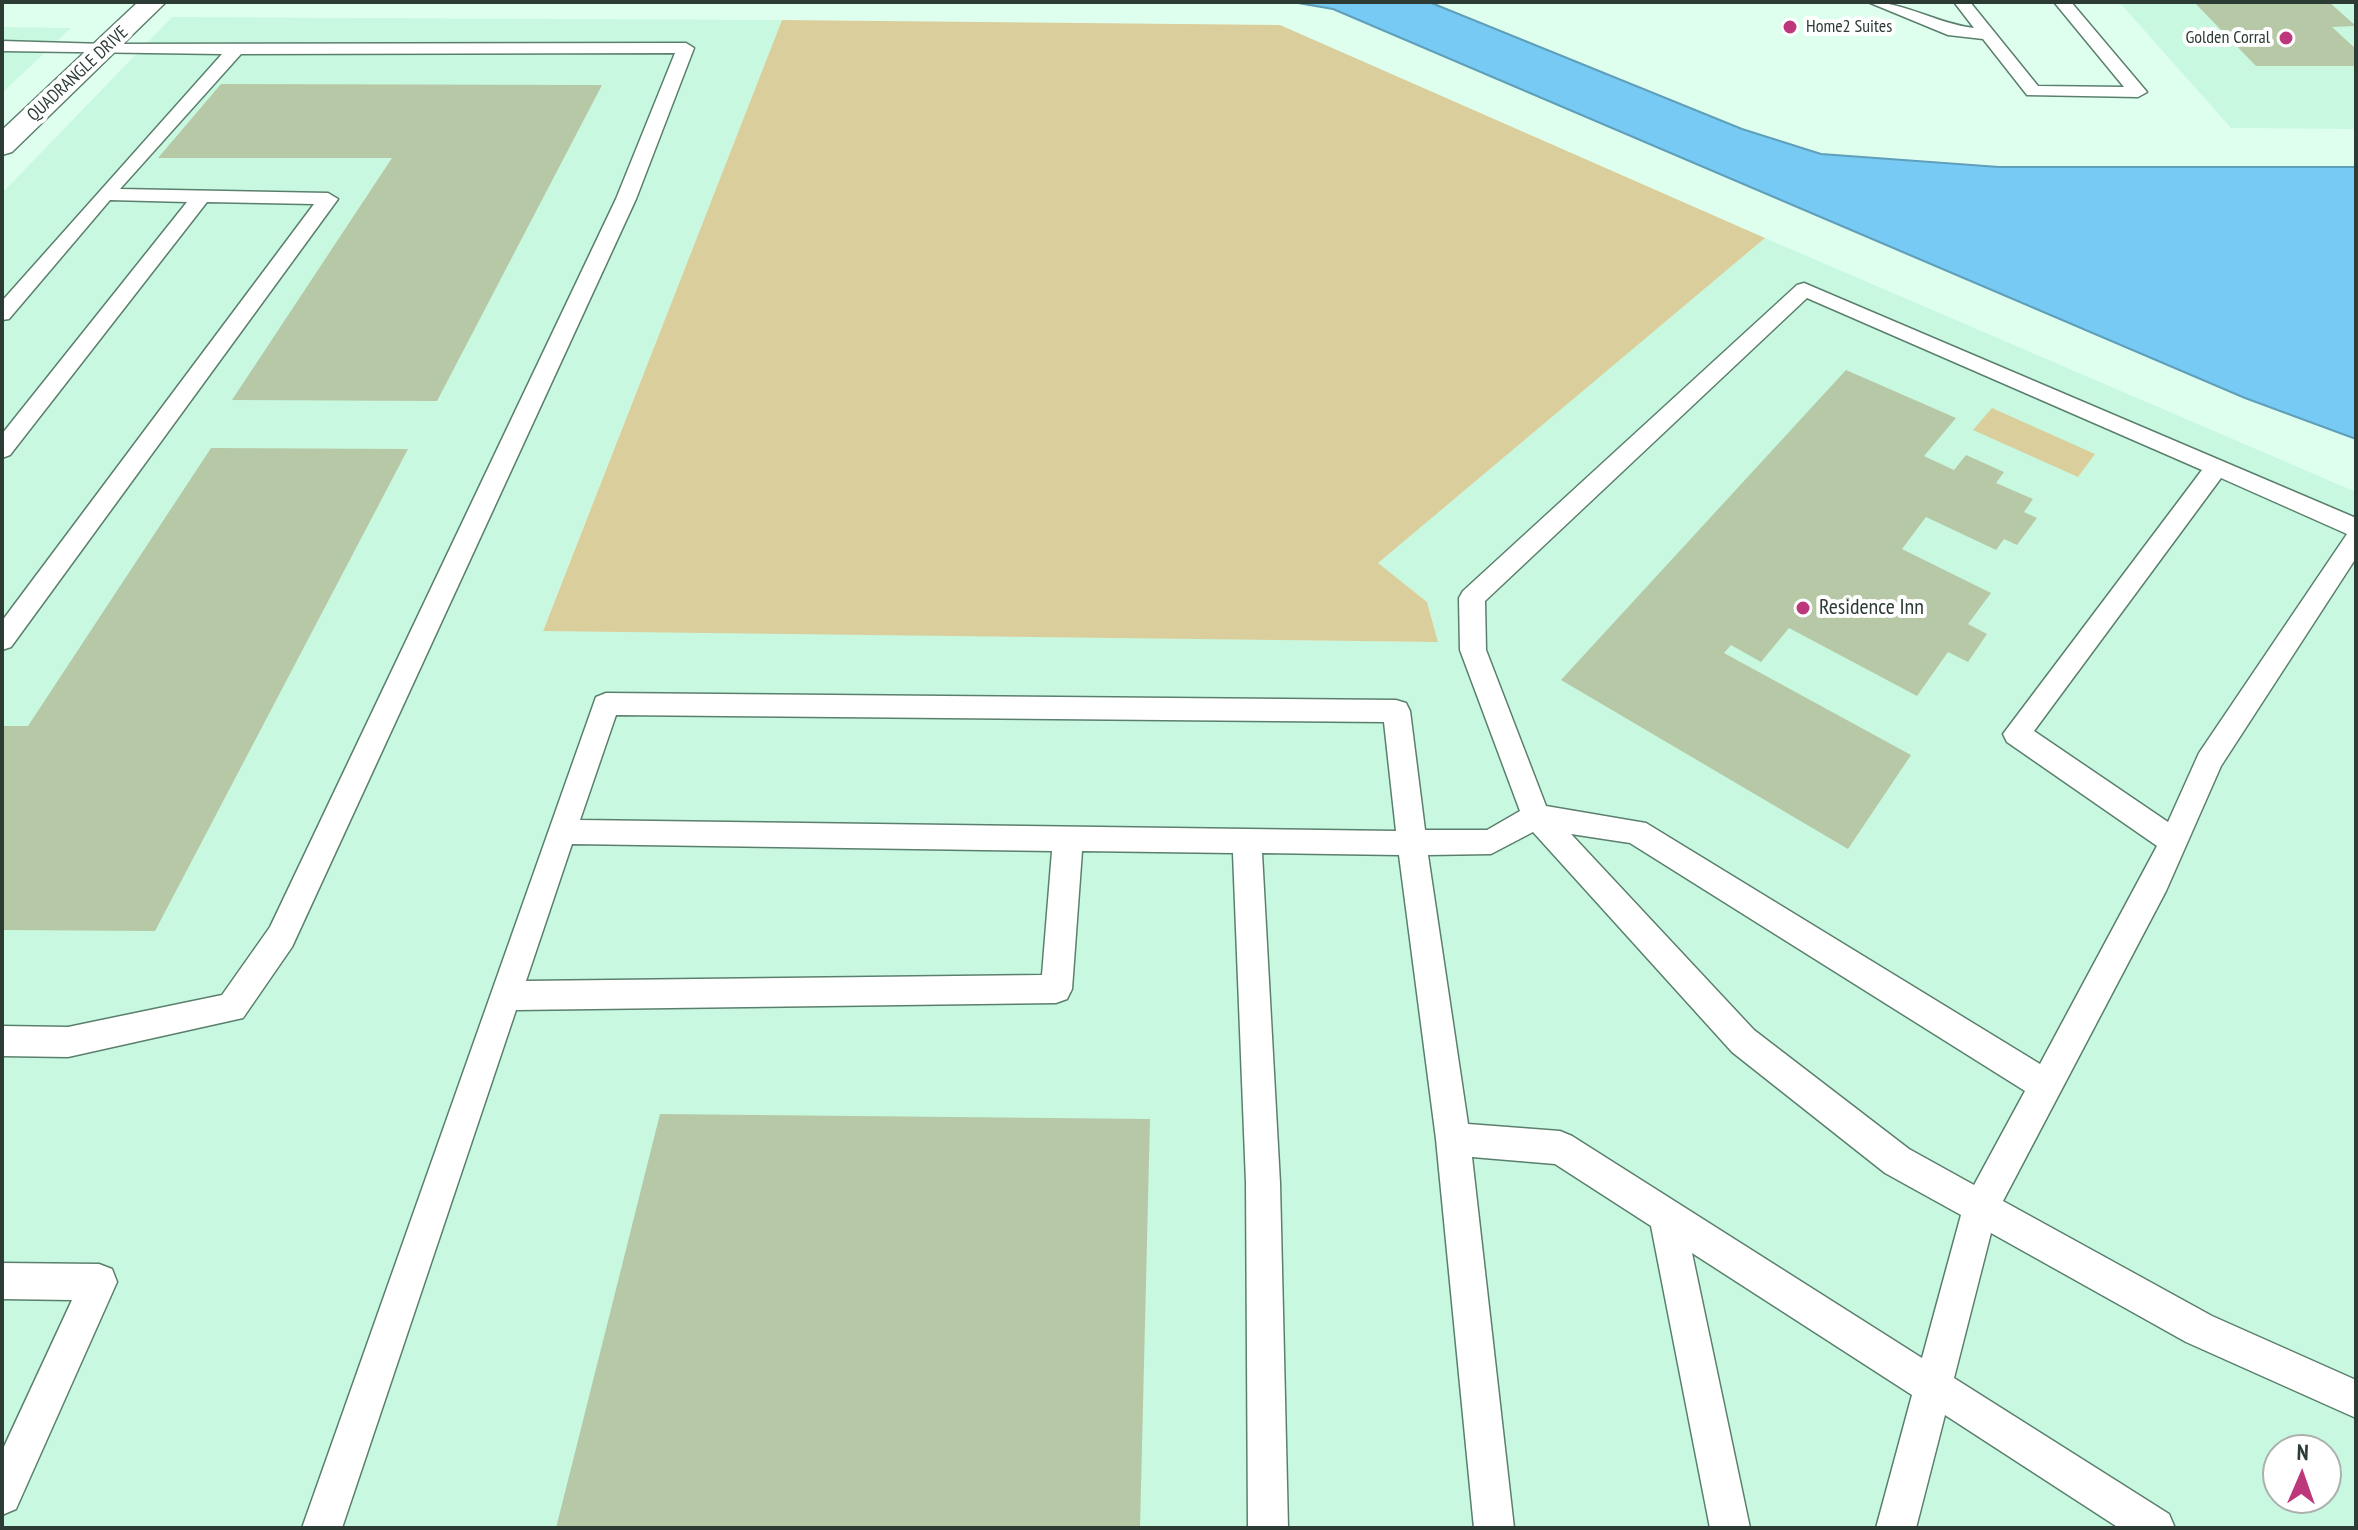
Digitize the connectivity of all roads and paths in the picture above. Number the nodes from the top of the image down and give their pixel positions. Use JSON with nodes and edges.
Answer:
{"nodes":[{"id":1,"x":153,"y":2,"type":"edge"},
{"id":2,"x":1876,"y":2,"type":"edge"},
{"id":3,"x":1962,"y":2,"type":"edge"},
{"id":4,"x":2062,"y":2,"type":"edge"},
{"id":5,"x":1988,"y":35,"type":"junction"},
{"id":6,"x":2,"y":46,"type":"edge"},
{"id":7,"x":105,"y":49,"type":"junction"},
{"id":8,"x":235,"y":50,"type":"junction"},
{"id":9,"x":2,"y":146,"type":"edge"},
{"id":10,"x":105,"y":194,"type":"junction"},
{"id":11,"x":202,"y":196,"type":"junction"},
{"id":12,"x":2,"y":314,"type":"edge"},
{"id":13,"x":2,"y":450,"type":"edge"},
{"id":14,"x":2217,"y":467,"type":"junction"},
{"id":15,"x":2356,"y":528,"type":"edge"},
{"id":16,"x":2356,"y":539,"type":"edge"},
{"id":17,"x":2,"y":640,"type":"edge"},
{"id":18,"x":1536,"y":816,"type":"junction"},
{"id":19,"x":561,"y":832,"type":"junction"},
{"id":20,"x":1068,"y":839,"type":"junction"},
{"id":21,"x":2173,"y":841,"type":"junction"},
{"id":22,"x":1247,"y":842,"type":"junction"},
{"id":23,"x":1409,"y":843,"type":"junction"},
{"id":24,"x":505,"y":996,"type":"junction"},
{"id":25,"x":2,"y":1041,"type":"edge"},
{"id":26,"x":2046,"y":1086,"type":"junction"},
{"id":27,"x":1453,"y":1139,"type":"junction"},
{"id":28,"x":1980,"y":1208,"type":"junction"},
{"id":29,"x":1667,"y":1217,"type":"junction"},
{"id":30,"x":2,"y":1281,"type":"edge"},
{"id":31,"x":1931,"y":1387,"type":"junction"},
{"id":32,"x":2356,"y":1399,"type":"edge"},
{"id":33,"x":2,"y":1495,"type":"edge"},
{"id":34,"x":322,"y":1528,"type":"edge"},
{"id":35,"x":1268,"y":1528,"type":"edge"},
{"id":36,"x":1494,"y":1528,"type":"edge"},
{"id":37,"x":1730,"y":1528,"type":"edge"},
{"id":38,"x":1896,"y":1528,"type":"edge"},
{"id":39,"x":2155,"y":1528,"type":"edge"}],
"edges":[{"from":1,"to":7,"type":"street","name":"QUADRANGLE DRIVE"},
{"from":2,"to":5,"type":"lane"},
{"from":3,"to":5,"type":"lane"},
{"from":4,"to":5,"type":"lane"},
{"from":6,"to":7,"type":"lane"},
{"from":7,"to":8,"type":"lane"},
{"from":7,"to":9,"type":"street","name":"QUADRANGLE DRIVE"},
{"from":8,"to":10,"type":"lane"},
{"from":8,"to":25,"type":"lane"},
{"from":10,"to":11,"type":"lane"},
{"from":10,"to":12,"type":"lane"},
{"from":11,"to":13,"type":"lane"},
{"from":11,"to":17,"type":"lane"},
{"from":14,"to":15,"type":"lane"},
{"from":14,"to":18,"type":"lane"},
{"from":14,"to":21,"type":"lane"},
{"from":16,"to":21,"type":"lane"},
{"from":18,"to":23,"type":"lane"},
{"from":18,"to":26,"type":"lane"},
{"from":18,"to":28,"type":"lane"},
{"from":19,"to":20,"type":"lane"},
{"from":19,"to":23,"type":"lane"},
{"from":19,"to":24,"type":"lane"},
{"from":20,"to":22,"type":"lane"},
{"from":20,"to":24,"type":"lane"},
{"from":21,"to":26,"type":"lane"},
{"from":22,"to":23,"type":"lane"},
{"from":22,"to":35,"type":"lane"},
{"from":23,"to":27,"type":"lane"},
{"from":24,"to":34,"type":"lane"},
{"from":26,"to":28,"type":"lane"},
{"from":27,"to":29,"type":"lane"},
{"from":27,"to":36,"type":"lane"},
{"from":28,"to":31,"type":"lane"},
{"from":28,"to":32,"type":"lane"},
{"from":29,"to":31,"type":"lane"},
{"from":29,"to":37,"type":"lane"},
{"from":30,"to":33,"type":"lane"},
{"from":31,"to":38,"type":"lane"},
{"from":31,"to":39,"type":"lane"}]}
